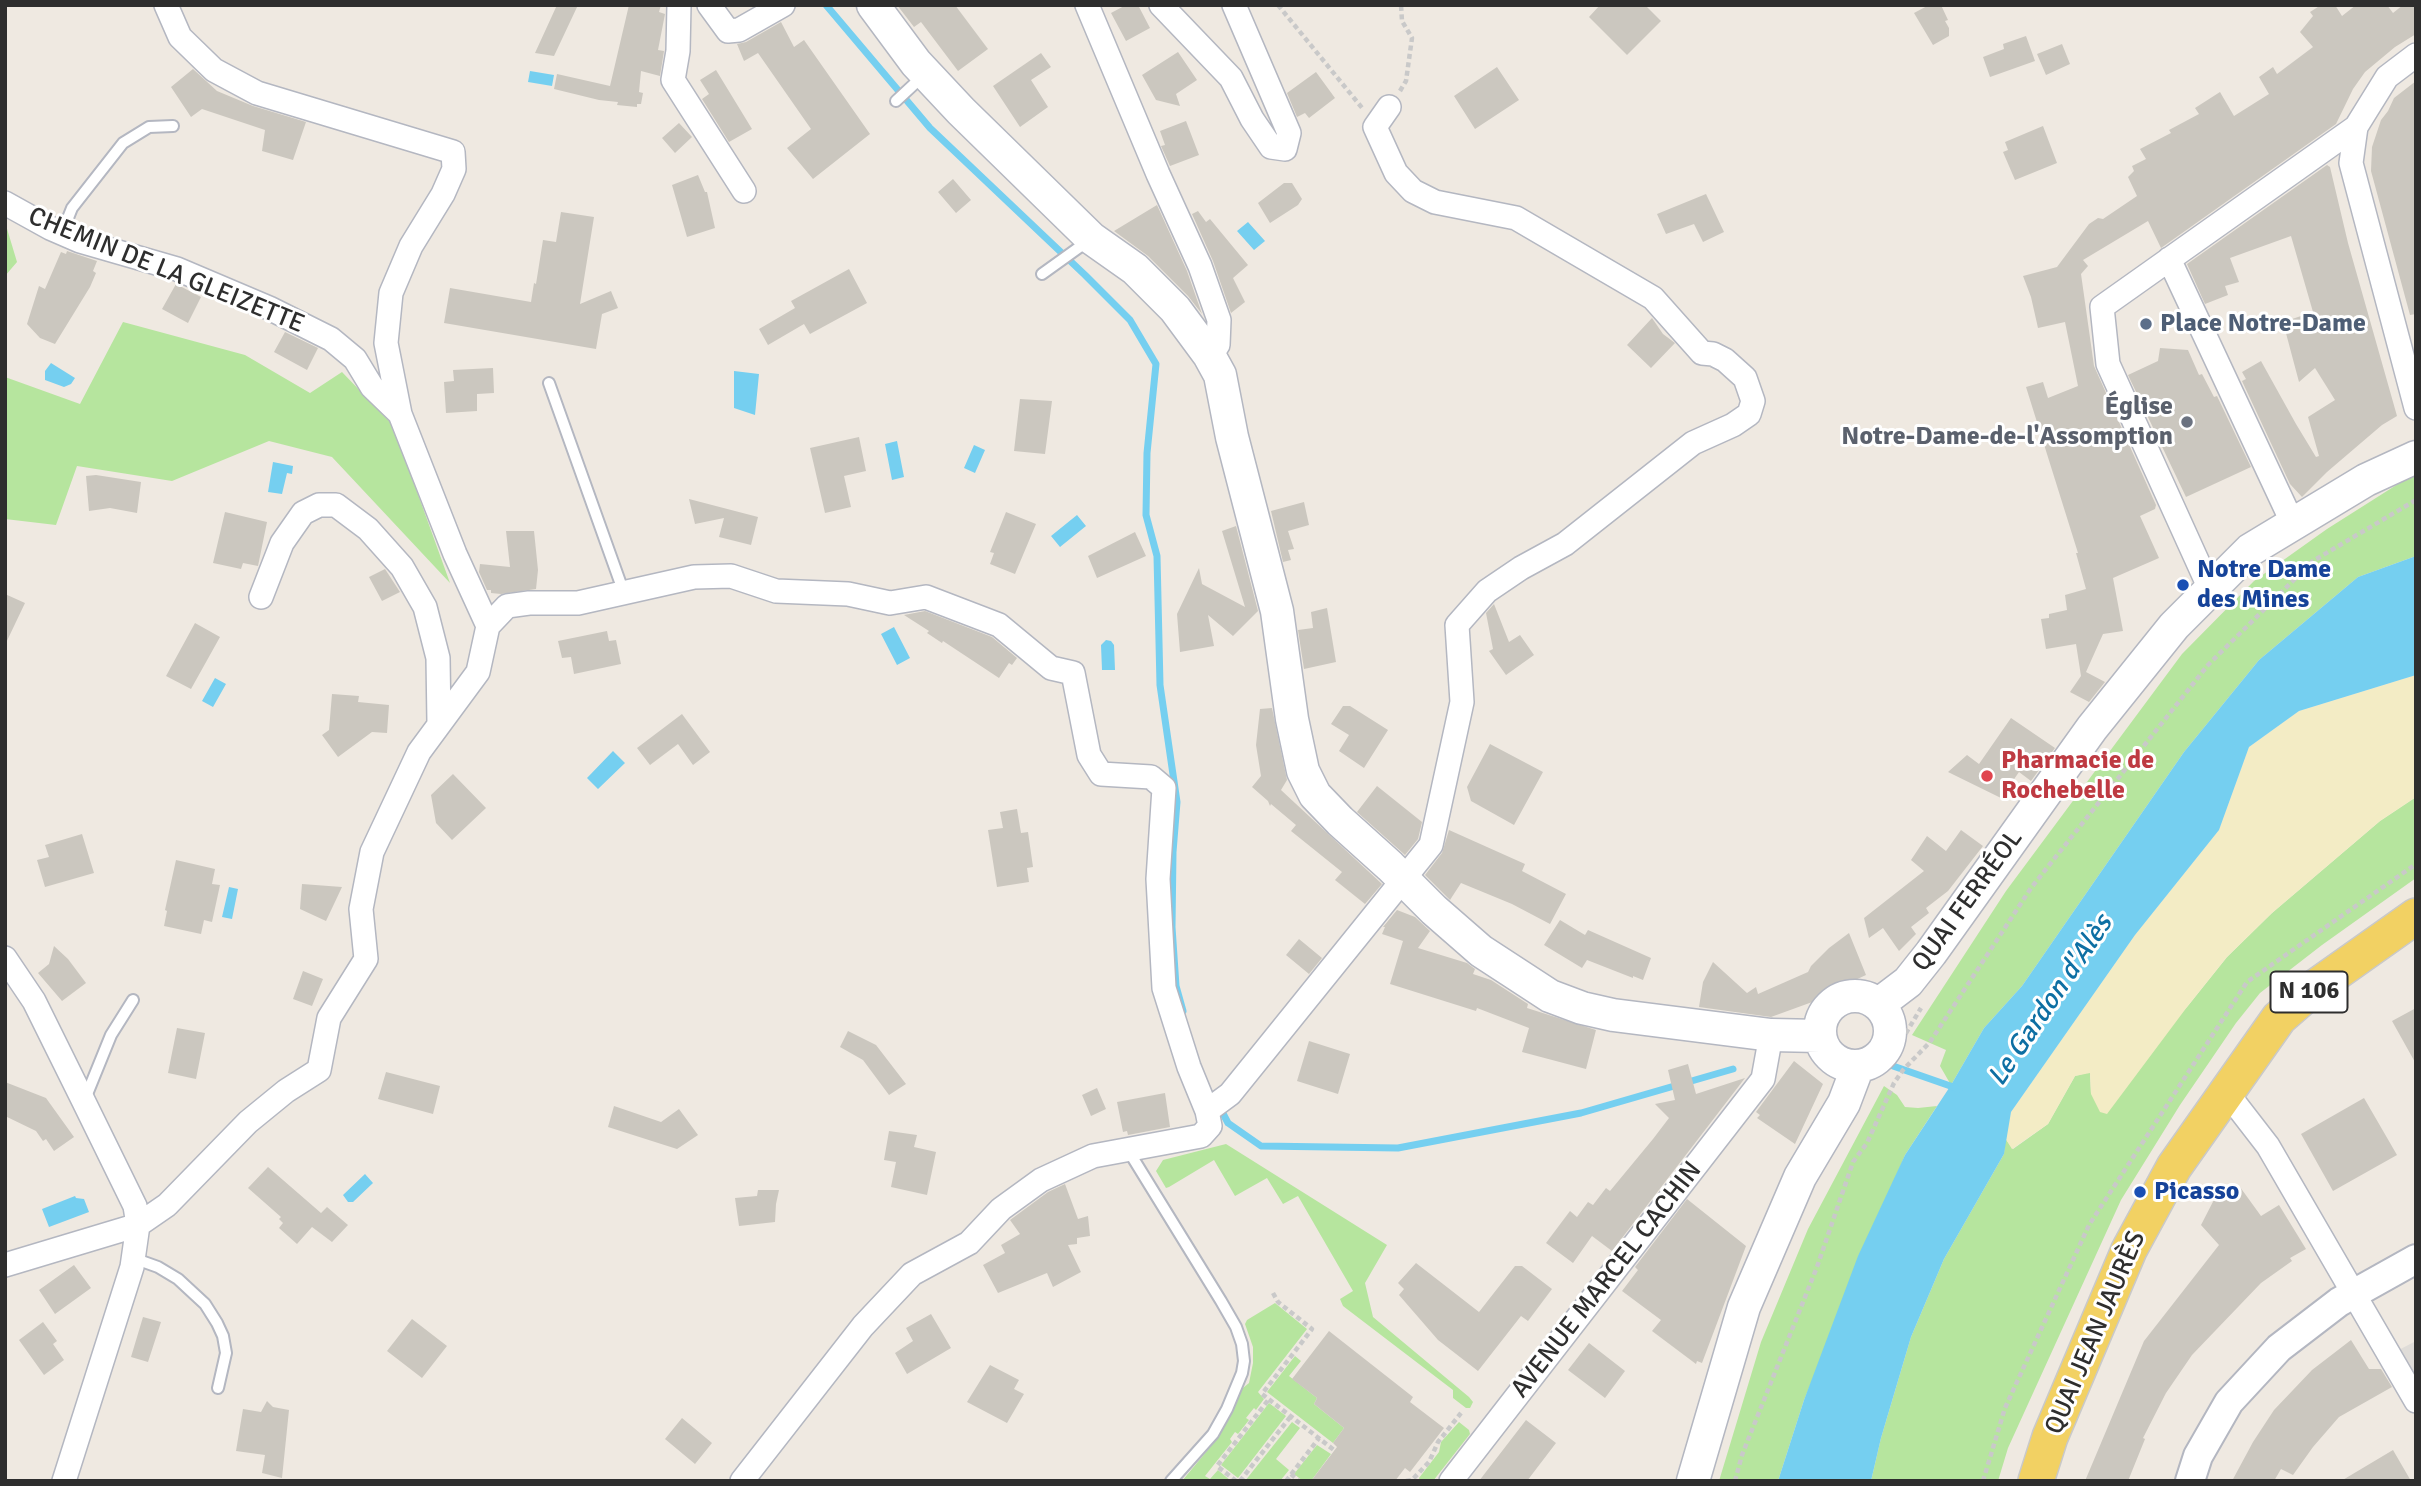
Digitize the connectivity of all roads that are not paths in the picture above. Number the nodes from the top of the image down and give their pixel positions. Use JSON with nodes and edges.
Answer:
{"nodes":[{"id":1,"x":166,"y":5,"type":"edge"},
{"id":2,"x":679,"y":5,"type":"edge"},
{"id":3,"x":709,"y":5,"type":"edge"},
{"id":4,"x":783,"y":5,"type":"edge"},
{"id":5,"x":873,"y":5,"type":"edge"},
{"id":6,"x":1087,"y":5,"type":"edge"},
{"id":7,"x":1161,"y":5,"type":"edge"},
{"id":8,"x":1234,"y":5,"type":"edge"},
{"id":9,"x":2416,"y":55,"type":"edge"},
{"id":10,"x":920,"y":79,"type":"junction"},
{"id":11,"x":896,"y":101,"type":"dead end"},
{"id":12,"x":1389,"y":107,"type":"road end"},
{"id":13,"x":173,"y":126,"type":"dead end"},
{"id":14,"x":2356,"y":127,"type":"junction"},
{"id":15,"x":744,"y":191,"type":"dead end"},
{"id":16,"x":5,"y":203,"type":"edge"},
{"id":17,"x":62,"y":233,"type":"junction"},
{"id":18,"x":1086,"y":242,"type":"junction"},
{"id":19,"x":2169,"y":260,"type":"junction"},
{"id":20,"x":1041,"y":274,"type":"dead end"},
{"id":21,"x":1209,"y":355,"type":"junction"},
{"id":22,"x":549,"y":383,"type":"dead end"},
{"id":23,"x":2416,"y":408,"type":"edge"},
{"id":24,"x":400,"y":414,"type":"junction"},
{"id":25,"x":2416,"y":457,"type":"edge"},
{"id":26,"x":2293,"y":524,"type":"junction"},
{"id":27,"x":1253,"y":525,"type":"junction"},
{"id":28,"x":2210,"y":589,"type":"junction"},
{"id":29,"x":624,"y":593,"type":"junction"},
{"id":30,"x":261,"y":597,"type":"dead end"},
{"id":31,"x":488,"y":626,"type":"junction"},
{"id":32,"x":439,"y":723,"type":"junction"},
{"id":33,"x":1404,"y":880,"type":"junction"},
{"id":34,"x":2416,"y":916,"type":"edge"},
{"id":35,"x":2416,"y":946,"type":"edge"},
{"id":36,"x":5,"y":958,"type":"edge"},
{"id":37,"x":133,"y":1000,"type":"dead end"},
{"id":38,"x":1891,"y":1022,"type":"junction"},
{"id":39,"x":1798,"y":1036,"type":"junction"},
{"id":40,"x":1869,"y":1072,"type":"junction"},
{"id":41,"x":84,"y":1102,"type":"junction"},
{"id":42,"x":2234,"y":1102,"type":"junction"},
{"id":43,"x":1207,"y":1111,"type":"junction"},
{"id":44,"x":1128,"y":1150,"type":"junction"},
{"id":45,"x":138,"y":1225,"type":"junction"},
{"id":46,"x":133,"y":1258,"type":"junction"},
{"id":47,"x":2416,"y":1259,"type":"edge"},
{"id":48,"x":5,"y":1265,"type":"edge"},
{"id":49,"x":2353,"y":1294,"type":"junction"},
{"id":50,"x":2407,"y":1368,"type":"edge"},
{"id":51,"x":218,"y":1388,"type":"dead end"},
{"id":52,"x":2416,"y":1401,"type":"edge"},
{"id":53,"x":64,"y":1481,"type":"edge"},
{"id":54,"x":742,"y":1481,"type":"edge"},
{"id":55,"x":1171,"y":1481,"type":"edge"},
{"id":56,"x":1451,"y":1481,"type":"edge"},
{"id":57,"x":1693,"y":1481,"type":"edge"},
{"id":58,"x":2036,"y":1481,"type":"edge"},
{"id":59,"x":2060,"y":1481,"type":"edge"},
{"id":60,"x":2190,"y":1481,"type":"edge"}],
"edges":[{"from":1,"to":24,"type":"street"},
{"from":2,"to":15,"type":"street"},
{"from":3,"to":4,"type":"street"},
{"from":5,"to":10,"type":"main road"},
{"from":6,"to":21,"type":"street"},
{"from":7,"to":8,"type":"street"},
{"from":9,"to":14,"type":"street"},
{"from":10,"to":11,"type":"lane"},
{"from":10,"to":18,"type":"main road"},
{"from":12,"to":33,"type":"street"},
{"from":13,"to":17,"type":"lane"},
{"from":14,"to":19,"type":"street"},
{"from":14,"to":23,"type":"street"},
{"from":16,"to":17,"type":"street","name":"CHEMIN DE LA GLEIZETTE"},
{"from":17,"to":24,"type":"street","name":"CHEMIN DE LA GLEIZETTE"},
{"from":18,"to":20,"type":"lane"},
{"from":18,"to":21,"type":"main road"},
{"from":18,"to":27,"type":"main road"},
{"from":19,"to":26,"type":"street"},
{"from":19,"to":28,"type":"street"},
{"from":21,"to":27,"type":"main road"},
{"from":22,"to":29,"type":"lane"},
{"from":24,"to":31,"type":"street","name":"CHEMIN DE LA GLEIZETTE"},
{"from":25,"to":26,"type":"main road","name":"QUAI FERRÉOL"},
{"from":26,"to":28,"type":"main road","name":"QUAI FERRÉOL"},
{"from":27,"to":33,"type":"main road"},
{"from":28,"to":38,"type":"main road","name":"QUAI FERRÉOL"},
{"from":29,"to":31,"type":"street"},
{"from":29,"to":43,"type":"street"},
{"from":30,"to":32,"type":"street"},
{"from":31,"to":32,"type":"street"},
{"from":32,"to":45,"type":"street"},
{"from":33,"to":39,"type":"main road"},
{"from":33,"to":43,"type":"street"},
{"from":34,"to":42,"type":"main road","name":"QUAI JEAN JAURÈS","number":"N 106"},
{"from":35,"to":42,"type":"main road","name":"QUAI JEAN JAURÈS","number":"N 106"},
{"from":36,"to":41,"type":"street"},
{"from":37,"to":41,"type":"lane"},
{"from":38,"to":39,"type":"main road"},
{"from":38,"to":40,"type":"main road"},
{"from":39,"to":40,"type":"main road"},
{"from":39,"to":56,"type":"street","name":"AVENUE MARCEL CACHIN"},
{"from":40,"to":57,"type":"main road"},
{"from":41,"to":45,"type":"street"},
{"from":42,"to":49,"type":"street"},
{"from":42,"to":58,"type":"main road","name":"QUAI JEAN JAURÈS","number":"N 106"},
{"from":42,"to":59,"type":"main road","name":"QUAI JEAN JAURÈS","number":"N 106"},
{"from":43,"to":44,"type":"street"},
{"from":44,"to":54,"type":"street"},
{"from":44,"to":55,"type":"lane"},
{"from":45,"to":46,"type":"street"},
{"from":45,"to":48,"type":"street"},
{"from":46,"to":51,"type":"lane"},
{"from":46,"to":53,"type":"street"},
{"from":47,"to":49,"type":"street"},
{"from":49,"to":50,"type":"street"},
{"from":49,"to":60,"type":"street"},
{"from":50,"to":52,"type":"street"}]}
